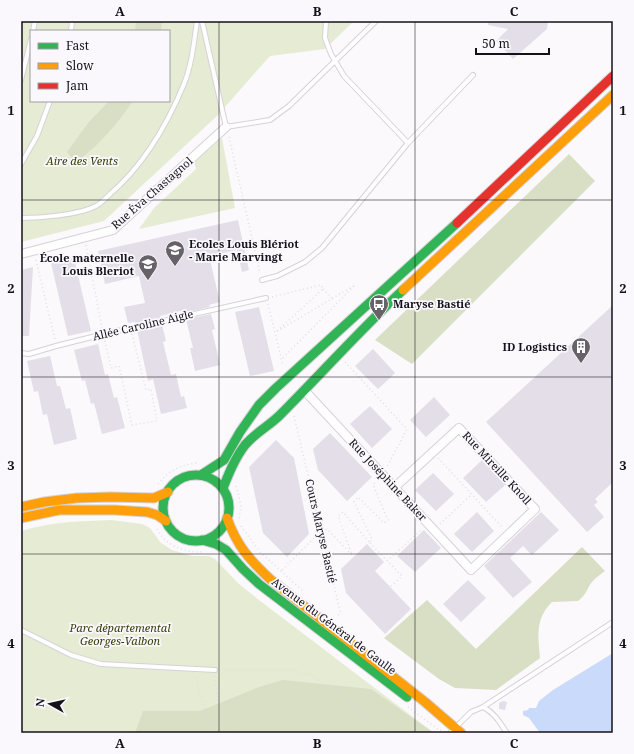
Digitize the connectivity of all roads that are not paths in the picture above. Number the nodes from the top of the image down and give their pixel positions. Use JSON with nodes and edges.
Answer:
{"nodes":[{"id":1,"x":197,"y":21,"type":"edge"},
{"id":2,"x":202,"y":21,"type":"edge"},
{"id":3,"x":326,"y":21,"type":"edge"},
{"id":4,"x":376,"y":21,"type":"edge"},
{"id":5,"x":30,"y":43,"type":"edge"},
{"id":6,"x":335,"y":61,"type":"junction"},
{"id":7,"x":473,"y":75,"type":"dead end"},
{"id":8,"x":613,"y":76,"type":"edge"},
{"id":9,"x":21,"y":80,"type":"edge"},
{"id":10,"x":613,"y":95,"type":"edge"},
{"id":11,"x":50,"y":102,"type":"edge"},
{"id":12,"x":226,"y":127,"type":"junction"},
{"id":13,"x":408,"y":143,"type":"junction"},
{"id":14,"x":21,"y":164,"type":"edge"},
{"id":15,"x":21,"y":218,"type":"edge"},
{"id":16,"x":21,"y":254,"type":"edge"},
{"id":17,"x":262,"y":280,"type":"road end"},
{"id":18,"x":266,"y":298,"type":"road end"},
{"id":19,"x":21,"y":353,"type":"edge"},
{"id":20,"x":304,"y":390,"type":"junction"},
{"id":21,"x":201,"y":475,"type":"junction"},
{"id":22,"x":395,"y":487,"type":"junction"},
{"id":23,"x":223,"y":488,"type":"junction"},
{"id":24,"x":168,"y":492,"type":"junction"},
{"id":25,"x":21,"y":507,"type":"edge"},
{"id":26,"x":21,"y":518,"type":"edge"},
{"id":27,"x":227,"y":518,"type":"junction"},
{"id":28,"x":166,"y":521,"type":"junction"},
{"id":29,"x":202,"y":540,"type":"junction"},
{"id":30,"x":471,"y":570,"type":"joint"},
{"id":31,"x":613,"y":622,"type":"edge"},
{"id":32,"x":21,"y":630,"type":"edge"},
{"id":33,"x":215,"y":670,"type":"road end"},
{"id":34,"x":484,"y":707,"type":"junction"},
{"id":35,"x":454,"y":732,"type":"edge"},
{"id":36,"x":507,"y":733,"type":"edge"}],
"edges":[{"from":1,"to":15,"type":"lane"},
{"from":2,"to":12,"type":"lane"},
{"from":3,"to":6,"type":"lane"},
{"from":4,"to":6,"type":"lane"},
{"from":5,"to":9,"type":"lane"},
{"from":6,"to":12,"type":"lane"},
{"from":6,"to":13,"type":"lane"},
{"from":7,"to":13,"type":"lane"},
{"from":8,"to":21,"type":"main road"},
{"from":10,"to":20,"type":"main road"},
{"from":11,"to":14,"type":"lane"},
{"from":12,"to":16,"type":"street","name":"Rue Éva Chastagnol"},
{"from":13,"to":17,"type":"lane"},
{"from":18,"to":19,"type":"lane","name":"Allée Caroline Aigle"},
{"from":20,"to":22,"type":"street","name":"Rue Joséphine Baker"},
{"from":20,"to":23,"type":"main road"},
{"from":21,"to":23,"type":"main road"},
{"from":21,"to":24,"type":"main road"},
{"from":22,"to":30,"type":"street","name":"Rue Joséphine Baker"},
{"from":22,"to":30,"type":"street","name":"Rue Mireille Knoll"},
{"from":23,"to":27,"type":"main road"},
{"from":24,"to":25,"type":"main road"},
{"from":24,"to":28,"type":"main road"},
{"from":26,"to":28,"type":"main road"},
{"from":27,"to":29,"type":"main road"},
{"from":27,"to":35,"type":"main road","name":"Avenue du Général de Gaulle"},
{"from":28,"to":29,"type":"main road"},
{"from":29,"to":35,"type":"main road","name":"Avenue du Général de Gaulle"},
{"from":31,"to":34,"type":"lane"},
{"from":32,"to":33,"type":"lane"},
{"from":34,"to":35,"type":"lane"},
{"from":34,"to":36,"type":"lane"}]}
